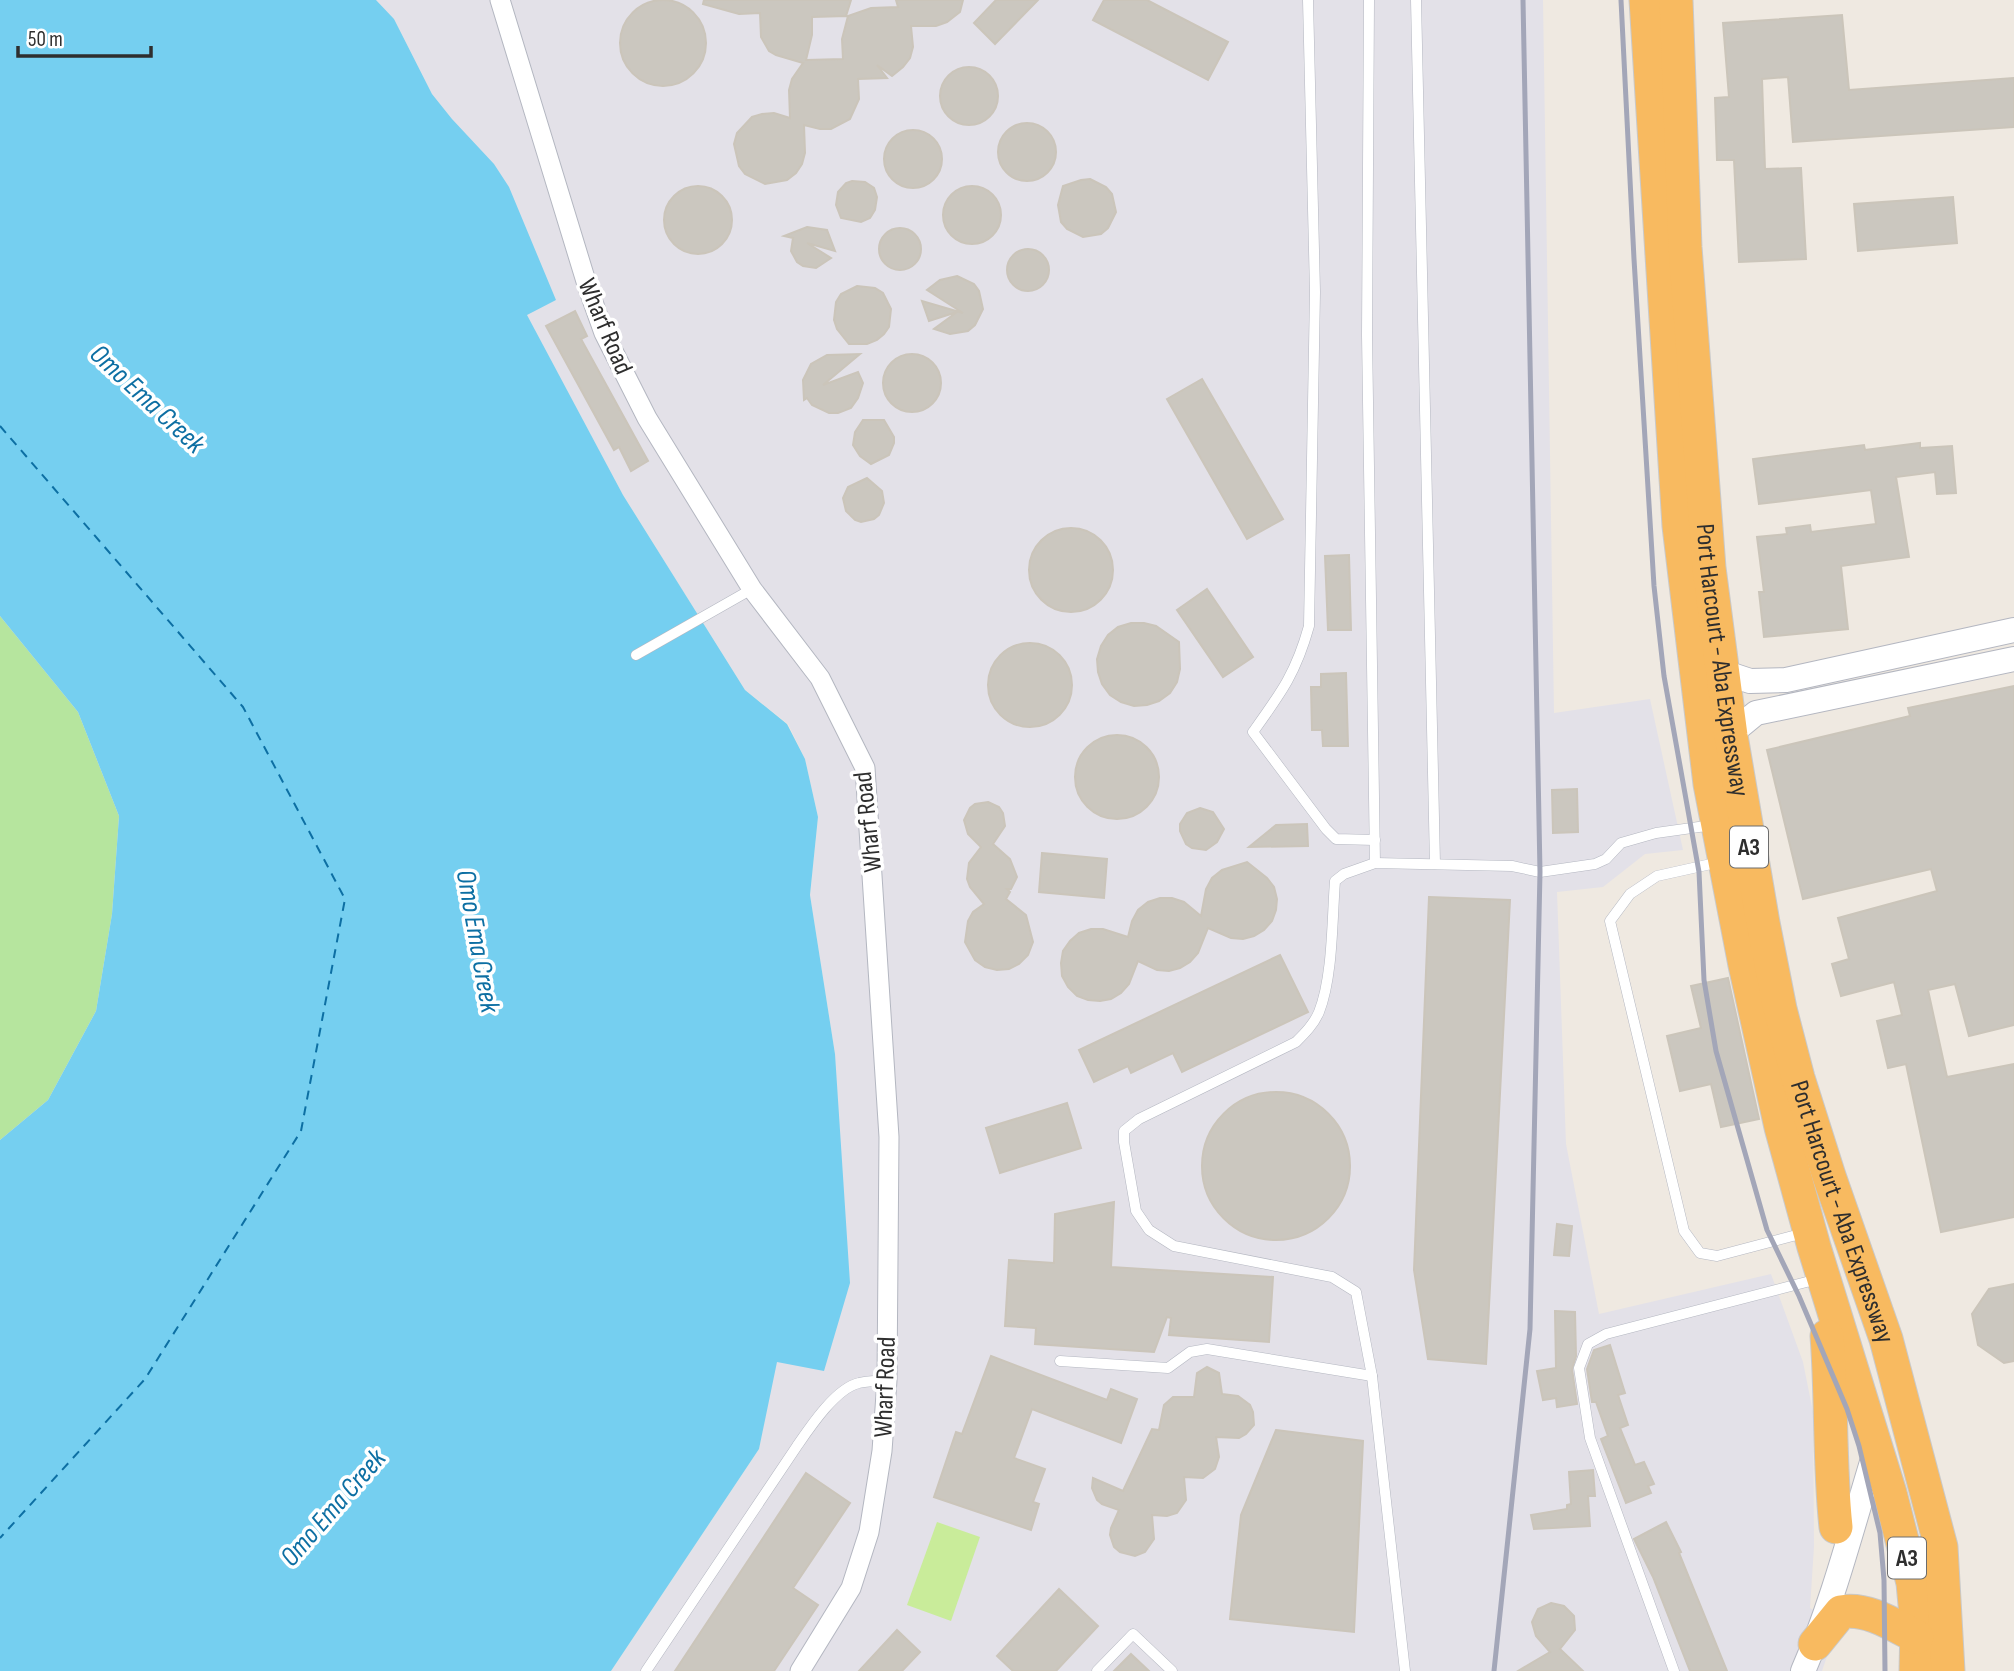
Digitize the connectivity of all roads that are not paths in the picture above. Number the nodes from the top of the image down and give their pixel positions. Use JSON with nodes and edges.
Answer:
{"nodes":[{"id":1,"x":500,"y":0,"type":"edge"},
{"id":2,"x":1308,"y":0,"type":"edge"},
{"id":3,"x":1369,"y":0,"type":"edge"},
{"id":4,"x":1416,"y":0,"type":"edge"},
{"id":5,"x":1646,"y":0,"type":"edge"},
{"id":6,"x":1676,"y":0,"type":"edge"},
{"id":7,"x":752,"y":589,"type":"junction"},
{"id":8,"x":2014,"y":630,"type":"edge"},
{"id":9,"x":636,"y":655,"type":"dead end"},
{"id":10,"x":2014,"y":659,"type":"edge"},
{"id":11,"x":1723,"y":672,"type":"junction"},
{"id":12,"x":1731,"y":736,"type":"junction"},
{"id":13,"x":1717,"y":825,"type":"junction"},
{"id":14,"x":1375,"y":840,"type":"junction"},
{"id":15,"x":1724,"y":861,"type":"junction"},
{"id":16,"x":1375,"y":863,"type":"junction"},
{"id":17,"x":1435,"y":864,"type":"junction"},
{"id":18,"x":1829,"y":1176,"type":"junction"},
{"id":19,"x":1814,"y":1253,"type":"junction"},
{"id":20,"x":1060,"y":1361,"type":"dead end"},
{"id":21,"x":1372,"y":1376,"type":"junction"},
{"id":22,"x":887,"y":1380,"type":"junction"},
{"id":23,"x":1876,"y":1449,"type":"junction"},
{"id":24,"x":1836,"y":1527,"type":"junction"},
{"id":25,"x":1836,"y":1581,"type":"junction"},
{"id":26,"x":1943,"y":1605,"type":"junction"},
{"id":27,"x":1917,"y":1637,"type":"junction"},
{"id":28,"x":1809,"y":1658,"type":"edge"},
{"id":29,"x":646,"y":1671,"type":"edge"},
{"id":30,"x":800,"y":1671,"type":"edge"},
{"id":31,"x":1097,"y":1671,"type":"edge"},
{"id":32,"x":1172,"y":1671,"type":"edge"},
{"id":33,"x":1405,"y":1671,"type":"edge"},
{"id":34,"x":1674,"y":1671,"type":"edge"},
{"id":35,"x":1916,"y":1671,"type":"edge"},
{"id":36,"x":1948,"y":1671,"type":"edge"}],
"edges":[{"from":1,"to":7,"type":"street","name":"Wharf Road"},
{"from":2,"to":14,"type":"lane"},
{"from":3,"to":14,"type":"lane"},
{"from":4,"to":17,"type":"lane"},
{"from":5,"to":13,"type":"highway","name":"Port Harcourt - Aba Expressway","number":"A3"},
{"from":6,"to":11,"type":"highway","name":"Port Harcourt - Aba Expressway","number":"A3"},
{"from":7,"to":9,"type":"lane"},
{"from":7,"to":22,"type":"street","name":"Wharf Road"},
{"from":8,"to":11,"type":"street"},
{"from":10,"to":12,"type":"street"},
{"from":11,"to":12,"type":"highway","name":"Port Harcourt - Aba Expressway","number":"A3"},
{"from":12,"to":18,"type":"highway","name":"Port Harcourt - Aba Expressway","number":"A3"},
{"from":13,"to":15,"type":"highway","name":"Port Harcourt - Aba Expressway","number":"A3"},
{"from":13,"to":17,"type":"lane"},
{"from":14,"to":16,"type":"lane"},
{"from":15,"to":19,"type":"highway","name":"Port Harcourt - Aba Expressway","number":"A3"},
{"from":15,"to":19,"type":"lane"},
{"from":16,"to":17,"type":"lane"},
{"from":16,"to":21,"type":"lane"},
{"from":18,"to":23,"type":"highway"},
{"from":18,"to":26,"type":"highway","name":"Port Harcourt - Aba Expressway","number":"A3"},
{"from":19,"to":23,"type":"highway","name":"Port Harcourt - Aba Expressway","number":"A3"},
{"from":19,"to":24,"type":"highway"},
{"from":19,"to":34,"type":"lane"},
{"from":20,"to":21,"type":"lane"},
{"from":21,"to":33,"type":"lane"},
{"from":22,"to":29,"type":"lane"},
{"from":22,"to":30,"type":"street","name":"Wharf Road"},
{"from":23,"to":24,"type":"street"},
{"from":23,"to":25,"type":"street"},
{"from":23,"to":26,"type":"highway"},
{"from":23,"to":27,"type":"highway","name":"Port Harcourt - Aba Expressway","number":"A3"},
{"from":24,"to":25,"type":"street"},
{"from":25,"to":28,"type":"street"},
{"from":26,"to":36,"type":"highway","name":"Port Harcourt - Aba Expressway","number":"A3"},
{"from":27,"to":28,"type":"highway"},
{"from":27,"to":35,"type":"highway","name":"Port Harcourt - Aba Expressway","number":"A3"},
{"from":31,"to":32,"type":"lane"}]}
